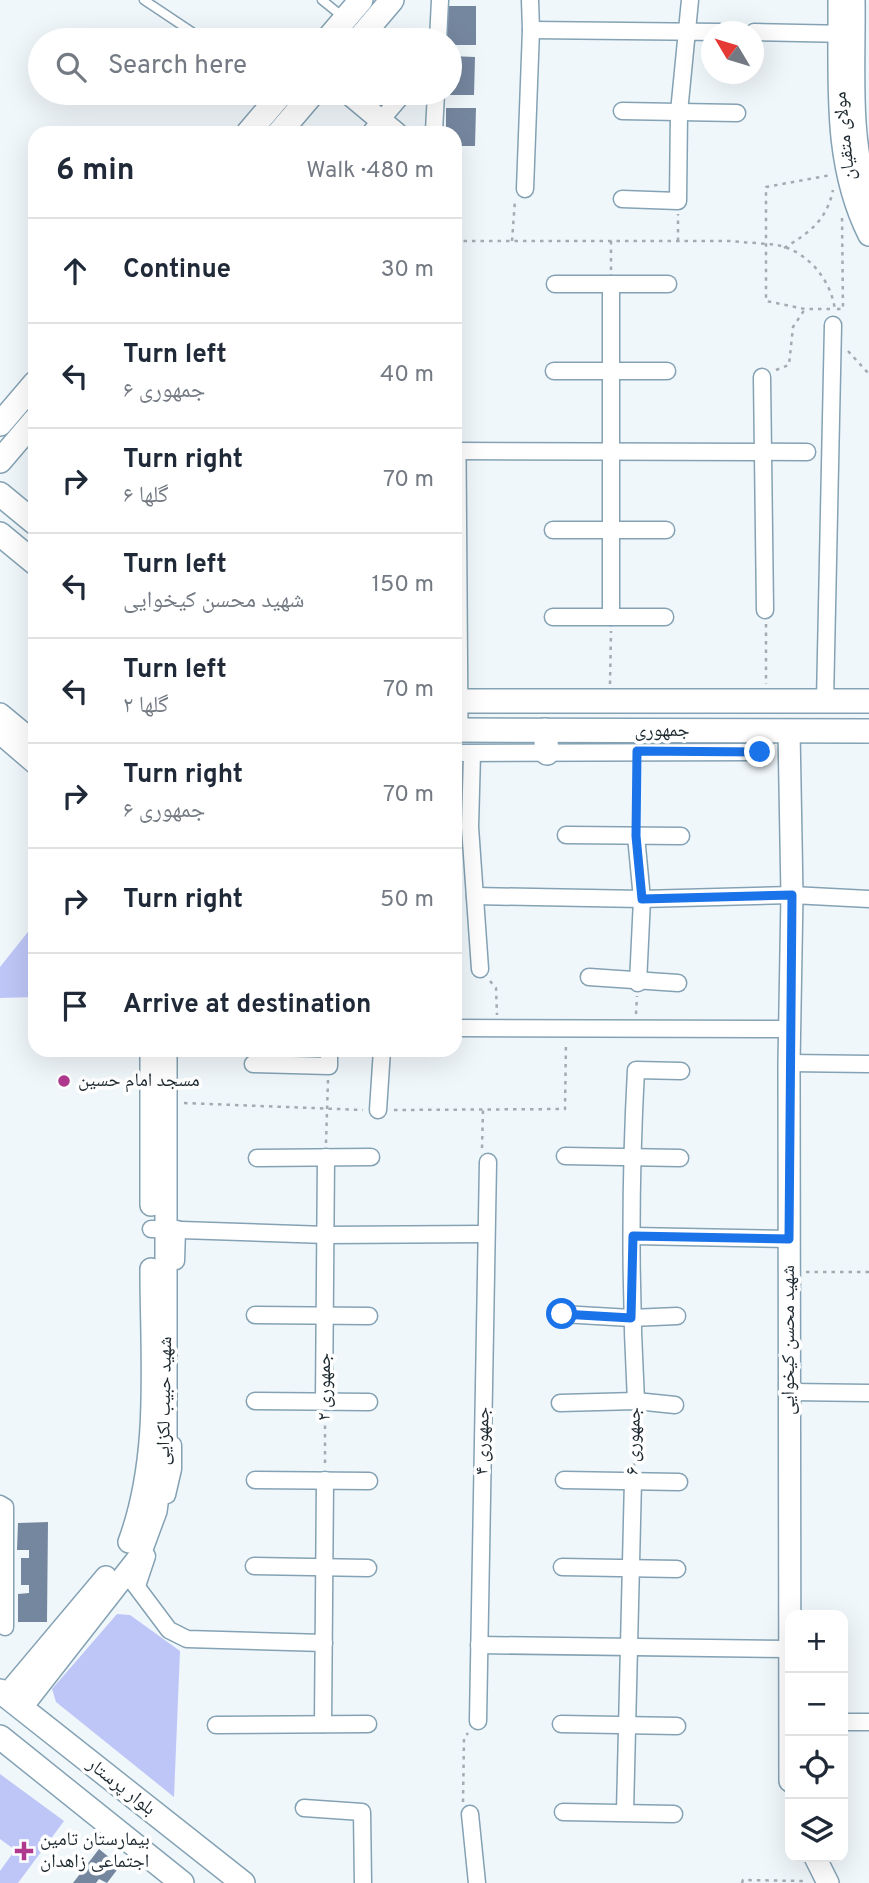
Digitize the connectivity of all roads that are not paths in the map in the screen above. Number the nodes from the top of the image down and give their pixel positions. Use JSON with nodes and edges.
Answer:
{"nodes":[{"id":1,"x":144,"y":0,"type":"edge"},
{"id":2,"x":322,"y":0,"type":"edge"},
{"id":3,"x":361,"y":0,"type":"edge"},
{"id":4,"x":392,"y":0,"type":"edge"},
{"id":5,"x":440,"y":0,"type":"edge"},
{"id":6,"x":530,"y":0,"type":"edge"},
{"id":7,"x":690,"y":0,"type":"edge"},
{"id":8,"x":841,"y":0,"type":"edge"},
{"id":9,"x":854,"y":0,"type":"edge"},
{"id":10,"x":345,"y":19,"type":"junction"},
{"id":11,"x":186,"y":28,"type":"edge"},
{"id":12,"x":337,"y":28,"type":"edge"},
{"id":13,"x":368,"y":28,"type":"edge"},
{"id":14,"x":439,"y":28,"type":"edge"},
{"id":15,"x":531,"y":30,"type":"junction"},
{"id":16,"x":688,"y":31,"type":"junction"},
{"id":17,"x":701,"y":31,"type":"edge"},
{"id":18,"x":764,"y":32,"type":"edge"},
{"id":19,"x":847,"y":34,"type":"junction"},
{"id":20,"x":272,"y":105,"type":"edge"},
{"id":21,"x":303,"y":105,"type":"edge"},
{"id":22,"x":359,"y":105,"type":"edge"},
{"id":23,"x":397,"y":105,"type":"edge"},
{"id":24,"x":435,"y":105,"type":"edge"},
{"id":25,"x":622,"y":111,"type":"dead end"},
{"id":26,"x":679,"y":112,"type":"junction"},
{"id":27,"x":737,"y":113,"type":"dead end"},
{"id":28,"x":254,"y":126,"type":"edge"},
{"id":29,"x":285,"y":126,"type":"edge"},
{"id":30,"x":379,"y":126,"type":"edge"},
{"id":31,"x":384,"y":126,"type":"edge"},
{"id":32,"x":434,"y":126,"type":"edge"},
{"id":33,"x":525,"y":189,"type":"road end"},
{"id":34,"x":622,"y":199,"type":"dead end"},
{"id":35,"x":869,"y":200,"type":"edge"},
{"id":36,"x":869,"y":235,"type":"edge"},
{"id":37,"x":555,"y":284,"type":"dead end"},
{"id":38,"x":611,"y":284,"type":"junction"},
{"id":39,"x":667,"y":284,"type":"dead end"},
{"id":40,"x":834,"y":323,"type":"road end"},
{"id":41,"x":554,"y":371,"type":"dead end"},
{"id":42,"x":611,"y":371,"type":"junction"},
{"id":43,"x":667,"y":371,"type":"dead end"},
{"id":44,"x":762,"y":377,"type":"road end"},
{"id":45,"x":28,"y":391,"type":"edge"},
{"id":46,"x":0,"y":424,"type":"edge"},
{"id":47,"x":28,"y":428,"type":"edge"},
{"id":48,"x":611,"y":452,"type":"junction"},
{"id":49,"x":807,"y":452,"type":"dead end"},
{"id":50,"x":462,"y":453,"type":"edge"},
{"id":51,"x":763,"y":453,"type":"junction"},
{"id":52,"x":0,"y":461,"type":"edge"},
{"id":53,"x":0,"y":494,"type":"edge"},
{"id":54,"x":28,"y":517,"type":"edge"},
{"id":55,"x":553,"y":530,"type":"dead end"},
{"id":56,"x":611,"y":530,"type":"junction"},
{"id":57,"x":666,"y":530,"type":"dead end"},
{"id":58,"x":0,"y":534,"type":"edge"},
{"id":59,"x":28,"y":557,"type":"edge"},
{"id":60,"x":765,"y":610,"type":"road end"},
{"id":61,"x":553,"y":617,"type":"dead end"},
{"id":62,"x":611,"y":617,"type":"junction"},
{"id":63,"x":665,"y":617,"type":"dead end"},
{"id":64,"x":462,"y":701,"type":"edge"},
{"id":65,"x":825,"y":701,"type":"junction"},
{"id":66,"x":869,"y":701,"type":"edge"},
{"id":67,"x":0,"y":714,"type":"edge"},
{"id":68,"x":545,"y":730,"type":"junction"},
{"id":69,"x":789,"y":731,"type":"junction"},
{"id":70,"x":869,"y":731,"type":"edge"},
{"id":71,"x":0,"y":733,"type":"edge"},
{"id":72,"x":28,"y":737,"type":"edge"},
{"id":73,"x":462,"y":737,"type":"edge"},
{"id":74,"x":462,"y":744,"type":"edge"},
{"id":75,"x":760,"y":752,"type":"dead end"},
{"id":76,"x":547,"y":753,"type":"junction"},
{"id":77,"x":472,"y":754,"type":"junction"},
{"id":78,"x":28,"y":757,"type":"edge"},
{"id":79,"x":566,"y":835,"type":"dead end"},
{"id":80,"x":636,"y":836,"type":"junction"},
{"id":81,"x":681,"y":836,"type":"dead end"},
{"id":82,"x":792,"y":895,"type":"junction"},
{"id":83,"x":475,"y":896,"type":"junction"},
{"id":84,"x":642,"y":899,"type":"junction"},
{"id":85,"x":869,"y":899,"type":"edge"},
{"id":86,"x":480,"y":969,"type":"road end"},
{"id":87,"x":589,"y":977,"type":"dead end"},
{"id":88,"x":638,"y":982,"type":"junction"},
{"id":89,"x":678,"y":983,"type":"dead end"},
{"id":90,"x":462,"y":1028,"type":"edge"},
{"id":91,"x":789,"y":1029,"type":"junction"},
{"id":92,"x":152,"y":1057,"type":"edge"},
{"id":93,"x":166,"y":1057,"type":"edge"},
{"id":94,"x":382,"y":1057,"type":"edge"},
{"id":95,"x":329,"y":1058,"type":"edge"},
{"id":96,"x":789,"y":1063,"type":"junction"},
{"id":97,"x":253,"y":1064,"type":"dead end"},
{"id":98,"x":869,"y":1064,"type":"edge"},
{"id":99,"x":681,"y":1071,"type":"dead end"},
{"id":100,"x":378,"y":1110,"type":"dead end"},
{"id":101,"x":565,"y":1156,"type":"dead end"},
{"id":102,"x":326,"y":1157,"type":"junction"},
{"id":103,"x":371,"y":1157,"type":"dead end"},
{"id":104,"x":257,"y":1158,"type":"dead end"},
{"id":105,"x":631,"y":1158,"type":"junction"},
{"id":106,"x":680,"y":1158,"type":"dead end"},
{"id":107,"x":488,"y":1162,"type":"road end"},
{"id":108,"x":165,"y":1229,"type":"junction"},
{"id":109,"x":486,"y":1234,"type":"junction"},
{"id":110,"x":326,"y":1235,"type":"junction"},
{"id":111,"x":633,"y":1236,"type":"junction"},
{"id":112,"x":789,"y":1239,"type":"junction"},
{"id":113,"x":562,"y":1314,"type":"dead end"},
{"id":114,"x":255,"y":1315,"type":"dead end"},
{"id":115,"x":325,"y":1315,"type":"junction"},
{"id":116,"x":369,"y":1316,"type":"dead end"},
{"id":117,"x":677,"y":1316,"type":"dead end"},
{"id":118,"x":631,"y":1318,"type":"junction"},
{"id":119,"x":789,"y":1392,"type":"junction"},
{"id":120,"x":869,"y":1393,"type":"edge"},
{"id":121,"x":255,"y":1401,"type":"dead end"},
{"id":122,"x":324,"y":1401,"type":"junction"},
{"id":123,"x":636,"y":1401,"type":"junction"},
{"id":124,"x":369,"y":1402,"type":"dead end"},
{"id":125,"x":560,"y":1403,"type":"dead end"},
{"id":126,"x":675,"y":1405,"type":"dead end"},
{"id":127,"x":255,"y":1479,"type":"dead end"},
{"id":128,"x":325,"y":1480,"type":"junction"},
{"id":129,"x":564,"y":1480,"type":"dead end"},
{"id":130,"x":633,"y":1480,"type":"junction"},
{"id":131,"x":369,"y":1481,"type":"dead end"},
{"id":132,"x":679,"y":1482,"type":"dead end"},
{"id":133,"x":0,"y":1504,"type":"edge"},
{"id":134,"x":254,"y":1566,"type":"dead end"},
{"id":135,"x":324,"y":1567,"type":"junction"},
{"id":136,"x":562,"y":1567,"type":"dead end"},
{"id":137,"x":630,"y":1567,"type":"junction"},
{"id":138,"x":368,"y":1568,"type":"dead end"},
{"id":139,"x":677,"y":1569,"type":"dead end"},
{"id":140,"x":126,"y":1576,"type":"junction"},
{"id":141,"x":789,"y":1610,"type":"edge"},
{"id":142,"x":5,"y":1627,"type":"dead end"},
{"id":143,"x":324,"y":1643,"type":"junction"},
{"id":144,"x":479,"y":1645,"type":"junction"},
{"id":145,"x":627,"y":1647,"type":"junction"},
{"id":146,"x":785,"y":1649,"type":"edge"},
{"id":147,"x":9,"y":1698,"type":"edge"},
{"id":148,"x":478,"y":1721,"type":"road end"},
{"id":149,"x":869,"y":1721,"type":"edge"},
{"id":150,"x":848,"y":1722,"type":"edge"},
{"id":151,"x":627,"y":1723,"type":"junction"},
{"id":152,"x":323,"y":1724,"type":"junction"},
{"id":153,"x":368,"y":1724,"type":"dead end"},
{"id":154,"x":561,"y":1724,"type":"dead end"},
{"id":155,"x":215,"y":1725,"type":"dead end"},
{"id":156,"x":677,"y":1726,"type":"dead end"},
{"id":157,"x":0,"y":1737,"type":"edge"},
{"id":158,"x":304,"y":1808,"type":"dead end"},
{"id":159,"x":563,"y":1812,"type":"dead end"},
{"id":160,"x":625,"y":1812,"type":"junction"},
{"id":161,"x":470,"y":1814,"type":"road end"},
{"id":162,"x":674,"y":1814,"type":"dead end"},
{"id":163,"x":817,"y":1862,"type":"edge"},
{"id":164,"x":827,"y":1882,"type":"edge"},
{"id":165,"x":182,"y":1883,"type":"edge"},
{"id":166,"x":243,"y":1883,"type":"edge"},
{"id":167,"x":363,"y":1883,"type":"edge"},
{"id":168,"x":477,"y":1883,"type":"edge"}],
"edges":[{"from":1,"to":11,"type":"lane"},
{"from":2,"to":10,"type":"lane"},
{"from":3,"to":10,"type":"main road"},
{"from":4,"to":13,"type":"main road"},
{"from":5,"to":14,"type":"street"},
{"from":6,"to":15,"type":"street"},
{"from":7,"to":16,"type":"street"},
{"from":8,"to":19,"type":"street"},
{"from":9,"to":19,"type":"street","name":"مولای متقیان"},
{"from":10,"to":12,"type":"main road"},
{"from":15,"to":16,"type":"street"},
{"from":15,"to":33,"type":"street"},
{"from":16,"to":17,"type":"street"},
{"from":16,"to":26,"type":"street"},
{"from":18,"to":19,"type":"street"},
{"from":19,"to":35,"type":"street","name":"مولای متقیان"},
{"from":19,"to":36,"type":"street","name":"مولای متقیان"},
{"from":20,"to":28,"type":"main road"},
{"from":21,"to":29,"type":"main road"},
{"from":22,"to":30,"type":"street"},
{"from":23,"to":31,"type":"street"},
{"from":24,"to":32,"type":"street"},
{"from":25,"to":26,"type":"street"},
{"from":26,"to":27,"type":"street"},
{"from":26,"to":34,"type":"street"},
{"from":37,"to":38,"type":"street"},
{"from":38,"to":39,"type":"street"},
{"from":38,"to":42,"type":"street"},
{"from":40,"to":65,"type":"street"},
{"from":41,"to":42,"type":"street"},
{"from":42,"to":43,"type":"street"},
{"from":42,"to":48,"type":"street"},
{"from":44,"to":51,"type":"street"},
{"from":45,"to":46,"type":"main road"},
{"from":47,"to":52,"type":"main road"},
{"from":48,"to":50,"type":"street"},
{"from":48,"to":51,"type":"street"},
{"from":48,"to":56,"type":"street"},
{"from":49,"to":51,"type":"street"},
{"from":51,"to":60,"type":"street"},
{"from":53,"to":54,"type":"main road"},
{"from":55,"to":56,"type":"street"},
{"from":56,"to":57,"type":"street"},
{"from":56,"to":62,"type":"street"},
{"from":58,"to":59,"type":"main road"},
{"from":61,"to":62,"type":"street"},
{"from":62,"to":63,"type":"street"},
{"from":64,"to":65,"type":"main road","name":"جمهوری"},
{"from":65,"to":66,"type":"main road","name":"جمهوری"},
{"from":67,"to":72,"type":"street"},
{"from":68,"to":69,"type":"main road","name":"جمهوری"},
{"from":68,"to":73,"type":"main road","name":"جمهوری"},
{"from":68,"to":76,"type":"main road"},
{"from":69,"to":70,"type":"main road","name":"جمهوری"},
{"from":69,"to":82,"type":"street","name":"شهید محسن کیخوایی"},
{"from":71,"to":78,"type":"street"},
{"from":74,"to":77,"type":"street"},
{"from":75,"to":76,"type":"street"},
{"from":76,"to":77,"type":"street"},
{"from":77,"to":83,"type":"street"},
{"from":79,"to":80,"type":"street"},
{"from":80,"to":81,"type":"street"},
{"from":80,"to":84,"type":"street"},
{"from":82,"to":84,"type":"street"},
{"from":82,"to":85,"type":"street"},
{"from":82,"to":91,"type":"street","name":"شهید محسن کیخوایی"},
{"from":83,"to":84,"type":"street"},
{"from":83,"to":86,"type":"street"},
{"from":84,"to":88,"type":"street"},
{"from":87,"to":88,"type":"street"},
{"from":88,"to":89,"type":"street"},
{"from":90,"to":91,"type":"street"},
{"from":91,"to":96,"type":"street","name":"شهید محسن کیخوایی"},
{"from":92,"to":108,"type":"street","name":"شهید حبیب لکزایی"},
{"from":93,"to":108,"type":"street","name":"شهید حبیب لکزایی"},
{"from":94,"to":100,"type":"street"},
{"from":95,"to":97,"type":"street"},
{"from":96,"to":98,"type":"street"},
{"from":96,"to":112,"type":"street","name":"شهید محسن کیخوایی"},
{"from":99,"to":105,"type":"street","name":"جمهوری ۶"},
{"from":101,"to":105,"type":"street"},
{"from":102,"to":103,"type":"street"},
{"from":102,"to":104,"type":"street"},
{"from":102,"to":110,"type":"street","name":"جمهوری ۲"},
{"from":105,"to":106,"type":"street"},
{"from":105,"to":111,"type":"street","name":"جمهوری ۶"},
{"from":107,"to":109,"type":"street","name":"جمهوری ۴"},
{"from":108,"to":110,"type":"street"},
{"from":108,"to":140,"type":"street","name":"شهید حبیب لکزایی"},
{"from":109,"to":110,"type":"street"},
{"from":109,"to":144,"type":"street","name":"جمهوری ۴"},
{"from":110,"to":115,"type":"street","name":"جمهوری ۲"},
{"from":111,"to":112,"type":"street"},
{"from":111,"to":118,"type":"street","name":"جمهوری ۶"},
{"from":112,"to":119,"type":"street","name":"شهید محسن کیخوایی"},
{"from":113,"to":118,"type":"street"},
{"from":114,"to":115,"type":"street"},
{"from":115,"to":116,"type":"street"},
{"from":115,"to":122,"type":"street","name":"جمهوری ۲"},
{"from":117,"to":118,"type":"street"},
{"from":118,"to":123,"type":"street","name":"جمهوری ۶"},
{"from":119,"to":120,"type":"street"},
{"from":119,"to":141,"type":"street","name":"شهید محسن کیخوایی"},
{"from":121,"to":122,"type":"street"},
{"from":122,"to":124,"type":"street"},
{"from":123,"to":125,"type":"street"},
{"from":123,"to":126,"type":"street"},
{"from":127,"to":128,"type":"street"},
{"from":128,"to":131,"type":"street"},
{"from":128,"to":135,"type":"street"},
{"from":129,"to":130,"type":"street"},
{"from":130,"to":132,"type":"street"},
{"from":130,"to":137,"type":"street","name":"جمهوری ۶"},
{"from":133,"to":142,"type":"street"},
{"from":134,"to":135,"type":"street"},
{"from":135,"to":138,"type":"street"},
{"from":135,"to":143,"type":"street"},
{"from":136,"to":137,"type":"street"},
{"from":137,"to":139,"type":"street"},
{"from":137,"to":145,"type":"street","name":"جمهوری ۶"},
{"from":140,"to":143,"type":"street"},
{"from":140,"to":147,"type":"street","name":"شهید حبیب لکزایی"},
{"from":143,"to":152,"type":"street"},
{"from":144,"to":145,"type":"street"},
{"from":144,"to":148,"type":"street","name":"جمهوری ۴"},
{"from":145,"to":146,"type":"street"},
{"from":145,"to":151,"type":"street","name":"جمهوری ۶"},
{"from":147,"to":166,"type":"main road","name":"بلوار پرستار"},
{"from":149,"to":150,"type":"street"},
{"from":151,"to":154,"type":"street"},
{"from":151,"to":156,"type":"street"},
{"from":151,"to":160,"type":"street","name":"جمهوری ۶"},
{"from":152,"to":153,"type":"street"},
{"from":152,"to":155,"type":"street"},
{"from":157,"to":165,"type":"main road","name":"بلوار پرستار"},
{"from":158,"to":167,"type":"street"},
{"from":159,"to":160,"type":"street"},
{"from":160,"to":162,"type":"street"},
{"from":161,"to":168,"type":"street"},
{"from":163,"to":164,"type":"street"}]}
